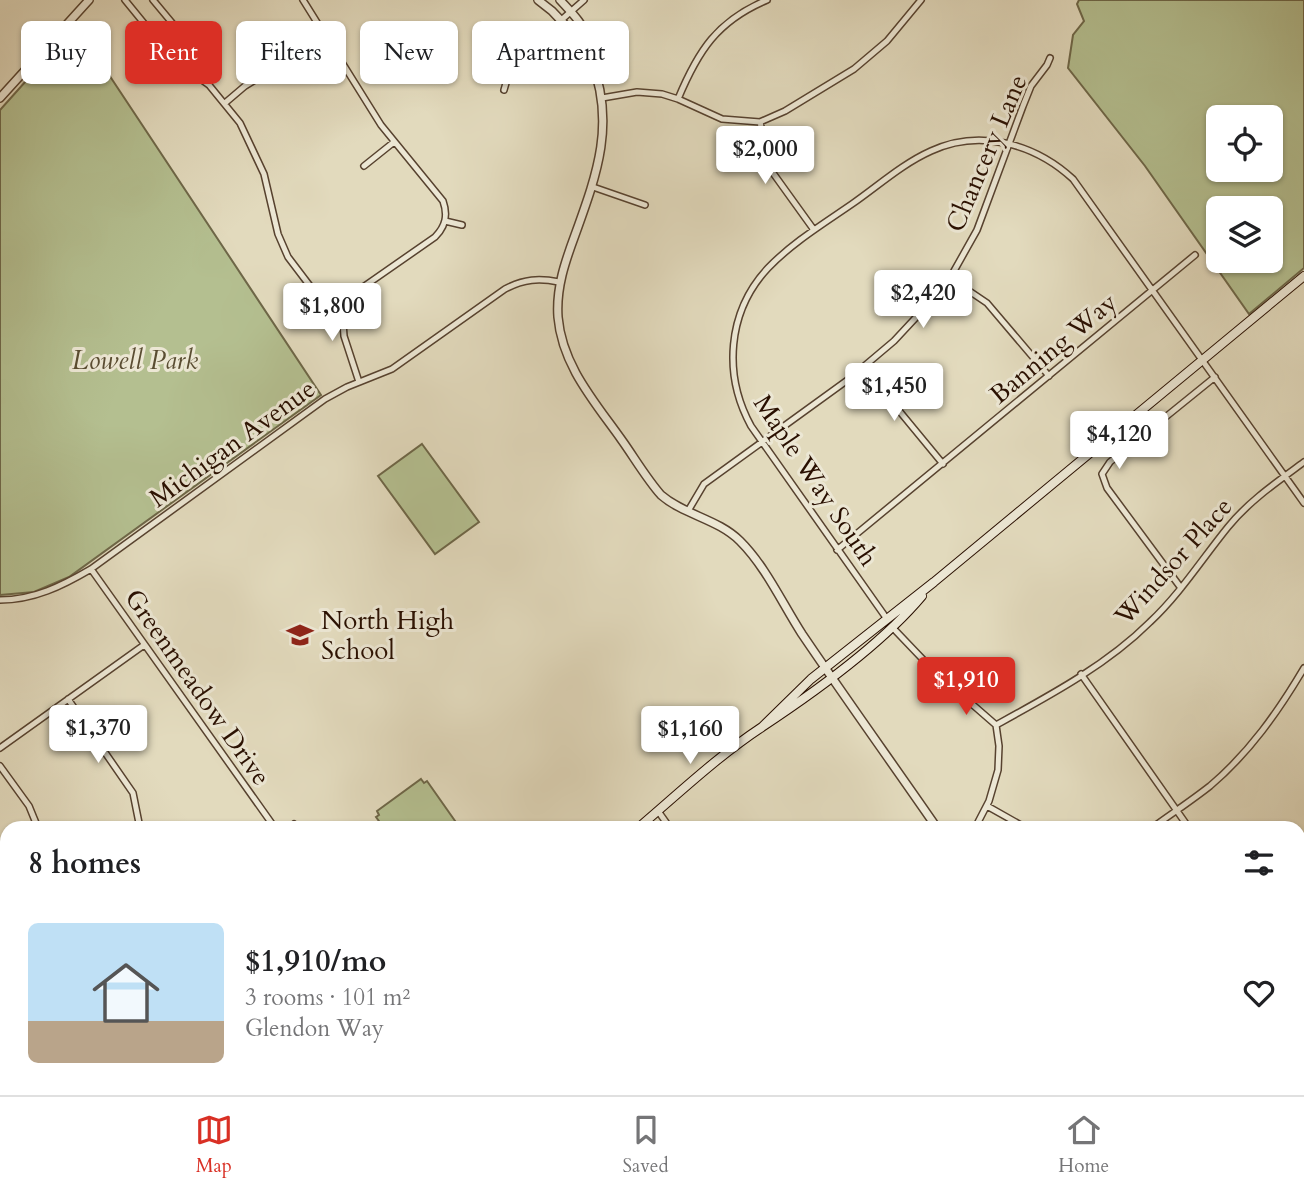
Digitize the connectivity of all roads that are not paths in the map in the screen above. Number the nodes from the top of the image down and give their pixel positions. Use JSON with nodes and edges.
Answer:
{"nodes":[{"id":1,"x":89,"y":0,"type":"edge"},
{"id":2,"x":125,"y":0,"type":"edge"},
{"id":3,"x":153,"y":0,"type":"edge"},
{"id":4,"x":303,"y":0,"type":"edge"},
{"id":5,"x":538,"y":0,"type":"edge"},
{"id":6,"x":560,"y":0,"type":"edge"},
{"id":7,"x":584,"y":0,"type":"edge"},
{"id":8,"x":767,"y":0,"type":"edge"},
{"id":9,"x":921,"y":0,"type":"edge"},
{"id":10,"x":570,"y":12,"type":"junction"},
{"id":11,"x":561,"y":20,"type":"junction"},
{"id":12,"x":316,"y":21,"type":"edge"},
{"id":13,"x":576,"y":21,"type":"edge"},
{"id":14,"x":1048,"y":61,"type":"dead end"},
{"id":15,"x":346,"y":70,"type":"edge"},
{"id":16,"x":248,"y":84,"type":"edge"},
{"id":17,"x":599,"y":84,"type":"edge"},
{"id":18,"x":209,"y":85,"type":"junction"},
{"id":19,"x":504,"y":90,"type":"dead end"},
{"id":20,"x":601,"y":97,"type":"junction"},
{"id":21,"x":0,"y":98,"type":"edge"},
{"id":22,"x":678,"y":99,"type":"junction"},
{"id":23,"x":225,"y":103,"type":"junction"},
{"id":24,"x":760,"y":122,"type":"junction"},
{"id":25,"x":394,"y":142,"type":"junction"},
{"id":26,"x":1010,"y":143,"type":"junction"},
{"id":27,"x":364,"y":166,"type":"dead end"},
{"id":28,"x":593,"y":187,"type":"junction"},
{"id":29,"x":645,"y":205,"type":"dead end"},
{"id":30,"x":445,"y":221,"type":"junction"},
{"id":31,"x":462,"y":225,"type":"dead end"},
{"id":32,"x":814,"y":230,"type":"junction"},
{"id":33,"x":1195,"y":255,"type":"dead end"},
{"id":34,"x":1304,"y":276,"type":"edge"},
{"id":35,"x":950,"y":278,"type":"junction"},
{"id":36,"x":559,"y":282,"type":"junction"},
{"id":37,"x":1153,"y":291,"type":"junction"},
{"id":38,"x":341,"y":295,"type":"junction"},
{"id":39,"x":1202,"y":359,"type":"junction"},
{"id":40,"x":863,"y":367,"type":"junction"},
{"id":41,"x":1049,"y":376,"type":"junction"},
{"id":42,"x":1215,"y":377,"type":"junction"},
{"id":43,"x":359,"y":382,"type":"junction"},
{"id":44,"x":762,"y":442,"type":"junction"},
{"id":45,"x":1304,"y":462,"type":"edge"},
{"id":46,"x":943,"y":464,"type":"junction"},
{"id":47,"x":1284,"y":475,"type":"junction"},
{"id":48,"x":1304,"y":503,"type":"edge"},
{"id":49,"x":688,"y":511,"type":"junction"},
{"id":50,"x":837,"y":550,"type":"junction"},
{"id":51,"x":91,"y":569,"type":"junction"},
{"id":52,"x":1181,"y":588,"type":"junction"},
{"id":53,"x":0,"y":600,"type":"edge"},
{"id":54,"x":889,"y":623,"type":"junction"},
{"id":55,"x":144,"y":645,"type":"junction"},
{"id":56,"x":825,"y":668,"type":"junction"},
{"id":57,"x":1304,"y":668,"type":"edge"},
{"id":58,"x":1081,"y":674,"type":"junction"},
{"id":59,"x":832,"y":678,"type":"junction"},
{"id":60,"x":68,"y":699,"type":"junction"},
{"id":61,"x":996,"y":725,"type":"junction"},
{"id":62,"x":761,"y":727,"type":"junction"},
{"id":63,"x":0,"y":748,"type":"edge"},
{"id":64,"x":0,"y":765,"type":"edge"},
{"id":65,"x":987,"y":806,"type":"junction"},
{"id":66,"x":658,"y":811,"type":"junction"},
{"id":67,"x":1177,"y":811,"type":"junction"},
{"id":68,"x":35,"y":821,"type":"edge"},
{"id":69,"x":139,"y":821,"type":"edge"},
{"id":70,"x":270,"y":821,"type":"edge"},
{"id":71,"x":646,"y":821,"type":"edge"},
{"id":72,"x":665,"y":821,"type":"edge"},
{"id":73,"x":932,"y":821,"type":"edge"},
{"id":74,"x":979,"y":821,"type":"edge"},
{"id":75,"x":1014,"y":821,"type":"edge"},
{"id":76,"x":1162,"y":821,"type":"edge"},
{"id":77,"x":1184,"y":821,"type":"edge"}],
"edges":[{"from":1,"to":21,"type":"street"},
{"from":2,"to":18,"type":"street"},
{"from":3,"to":18,"type":"street"},
{"from":4,"to":12,"type":"street"},
{"from":5,"to":11,"type":"street"},
{"from":6,"to":10,"type":"street"},
{"from":7,"to":10,"type":"street"},
{"from":8,"to":22,"type":"street"},
{"from":9,"to":24,"type":"street"},
{"from":10,"to":11,"type":"street"},
{"from":10,"to":13,"type":"street"},
{"from":11,"to":19,"type":"street"},
{"from":14,"to":26,"type":"street","name":"Chancery Lane"},
{"from":15,"to":25,"type":"street"},
{"from":16,"to":23,"type":"street"},
{"from":17,"to":20,"type":"street"},
{"from":18,"to":23,"type":"street"},
{"from":20,"to":22,"type":"street"},
{"from":20,"to":28,"type":"street"},
{"from":22,"to":24,"type":"street"},
{"from":23,"to":38,"type":"street"},
{"from":24,"to":32,"type":"street"},
{"from":25,"to":27,"type":"street"},
{"from":25,"to":30,"type":"street"},
{"from":26,"to":32,"type":"street","name":"Maple Way South"},
{"from":26,"to":35,"type":"street","name":"Chancery Lane"},
{"from":26,"to":37,"type":"street","name":"Maple Way South"},
{"from":28,"to":29,"type":"street"},
{"from":28,"to":36,"type":"street"},
{"from":30,"to":31,"type":"street"},
{"from":30,"to":38,"type":"street"},
{"from":32,"to":44,"type":"street","name":"Maple Way South"},
{"from":33,"to":37,"type":"street","name":"Banning Way"},
{"from":34,"to":39,"type":"main road"},
{"from":35,"to":40,"type":"street","name":"Chancery Lane"},
{"from":35,"to":41,"type":"street"},
{"from":36,"to":43,"type":"street","name":"Michigan Avenue"},
{"from":36,"to":49,"type":"street"},
{"from":37,"to":39,"type":"street","name":"Maple Way South"},
{"from":37,"to":41,"type":"street","name":"Banning Way"},
{"from":38,"to":43,"type":"street"},
{"from":39,"to":42,"type":"street","name":"Maple Way South"},
{"from":39,"to":54,"type":"main road"},
{"from":40,"to":44,"type":"street","name":"Chancery Lane"},
{"from":40,"to":46,"type":"street"},
{"from":41,"to":46,"type":"street","name":"Banning Way"},
{"from":42,"to":47,"type":"street","name":"Maple Way South"},
{"from":42,"to":52,"type":"street"},
{"from":43,"to":51,"type":"street","name":"Michigan Avenue"},
{"from":44,"to":49,"type":"street","name":"Chancery Lane"},
{"from":44,"to":50,"type":"street","name":"Maple Way South"},
{"from":45,"to":47,"type":"street","name":"Windsor Place"},
{"from":46,"to":50,"type":"street","name":"Banning Way"},
{"from":47,"to":48,"type":"street","name":"Maple Way South"},
{"from":47,"to":52,"type":"street","name":"Windsor Place"},
{"from":49,"to":56,"type":"street"},
{"from":50,"to":54,"type":"street","name":"Maple Way South"},
{"from":51,"to":53,"type":"street","name":"Michigan Avenue"},
{"from":51,"to":55,"type":"street","name":"Greenmeadow Drive"},
{"from":52,"to":58,"type":"street","name":"Windsor Place"},
{"from":54,"to":56,"type":"main road"},
{"from":54,"to":59,"type":"main road"},
{"from":54,"to":61,"type":"street","name":"Maple Way South"},
{"from":55,"to":60,"type":"street"},
{"from":55,"to":70,"type":"street","name":"Greenmeadow Drive"},
{"from":56,"to":59,"type":"street"},
{"from":56,"to":62,"type":"main road"},
{"from":57,"to":67,"type":"street"},
{"from":58,"to":61,"type":"street","name":"Windsor Place"},
{"from":58,"to":67,"type":"street"},
{"from":59,"to":62,"type":"main road"},
{"from":59,"to":73,"type":"street"},
{"from":60,"to":63,"type":"street"},
{"from":60,"to":69,"type":"street"},
{"from":61,"to":65,"type":"street"},
{"from":62,"to":66,"type":"main road"},
{"from":64,"to":68,"type":"street"},
{"from":65,"to":74,"type":"street"},
{"from":65,"to":75,"type":"street"},
{"from":66,"to":71,"type":"main road"},
{"from":66,"to":72,"type":"street"},
{"from":67,"to":76,"type":"street"},
{"from":67,"to":77,"type":"street"}]}
